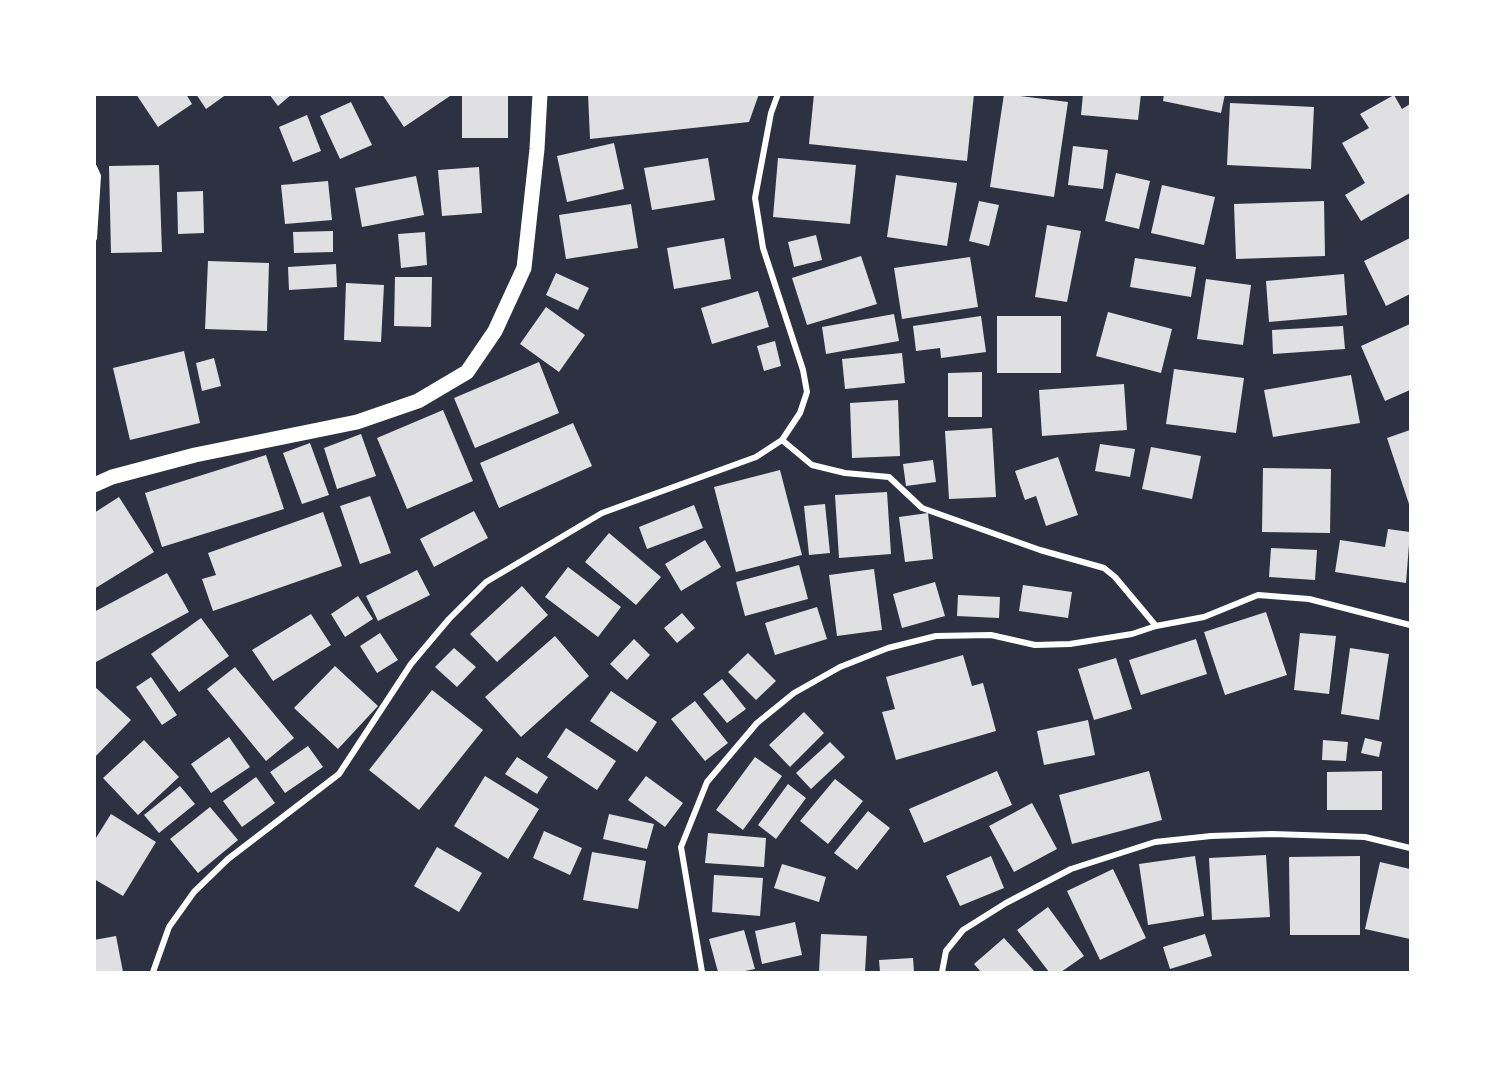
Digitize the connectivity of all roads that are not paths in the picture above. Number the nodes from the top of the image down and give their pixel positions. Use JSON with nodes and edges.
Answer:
{"nodes":[{"id":1,"x":540,"y":94,"type":"edge"},
{"id":2,"x":778,"y":94,"type":"edge"},
{"id":3,"x":94,"y":167,"type":"edge"},
{"id":4,"x":94,"y":238,"type":"edge"},
{"id":5,"x":782,"y":440,"type":"junction"},
{"id":6,"x":94,"y":486,"type":"edge"},
{"id":7,"x":1410,"y":625,"type":"edge"},
{"id":8,"x":1156,"y":626,"type":"junction"},
{"id":9,"x":1410,"y":848,"type":"edge"},
{"id":10,"x":153,"y":972,"type":"edge"},
{"id":11,"x":702,"y":972,"type":"edge"},
{"id":12,"x":942,"y":972,"type":"edge"}],
"edges":[{"from":1,"to":6,"type":"main road"},
{"from":2,"to":5,"type":"street"},
{"from":3,"to":4,"type":"street"},
{"from":5,"to":8,"type":"street"},
{"from":5,"to":10,"type":"street"},
{"from":7,"to":8,"type":"street"},
{"from":8,"to":11,"type":"street"},
{"from":9,"to":12,"type":"street"}]}
